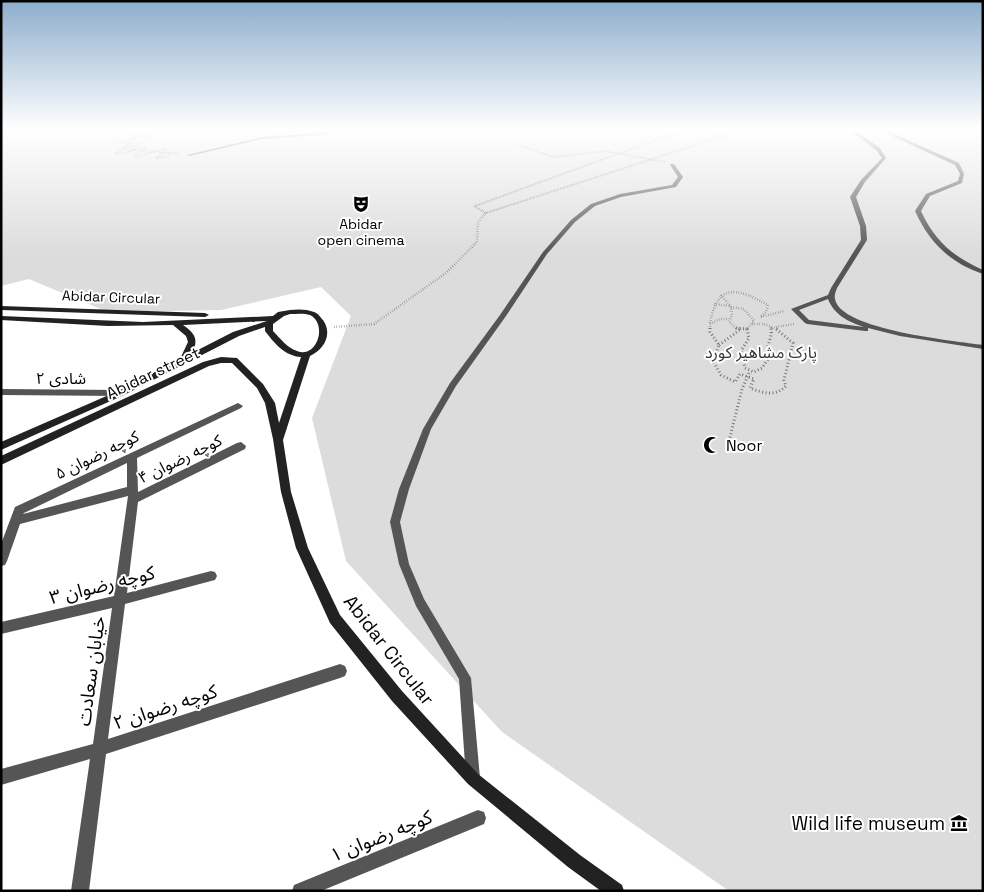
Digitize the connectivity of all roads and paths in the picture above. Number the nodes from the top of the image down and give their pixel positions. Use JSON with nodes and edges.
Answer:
{"nodes":[{"id":1,"x":575,"y":171,"type":"edge"},
{"id":2,"x":616,"y":171,"type":"edge"},
{"id":3,"x":676,"y":171,"type":"edge"},
{"id":4,"x":874,"y":171,"type":"edge"},
{"id":5,"x":960,"y":171,"type":"edge"},
{"id":6,"x":486,"y":213,"type":"junction"},
{"id":7,"x":983,"y":272,"type":"edge"},
{"id":8,"x":720,"y":295,"type":"junction"},
{"id":9,"x":831,"y":296,"type":"junction"},
{"id":10,"x":714,"y":304,"type":"junction"},
{"id":11,"x":731,"y":307,"type":"junction"},
{"id":12,"x":1,"y":308,"type":"edge"},
{"id":13,"x":794,"y":309,"type":"junction"},
{"id":14,"x":760,"y":317,"type":"junction"},
{"id":15,"x":1,"y":318,"type":"edge"},
{"id":16,"x":220,"y":319,"type":"junction"},
{"id":17,"x":729,"y":320,"type":"junction"},
{"id":18,"x":271,"y":321,"type":"junction"},
{"id":19,"x":807,"y":322,"type":"junction"},
{"id":20,"x":175,"y":323,"type":"junction"},
{"id":21,"x":710,"y":324,"type":"junction"},
{"id":22,"x":752,"y":324,"type":"junction"},
{"id":23,"x":762,"y":324,"type":"junction"},
{"id":24,"x":771,"y":327,"type":"junction"},
{"id":25,"x":323,"y":328,"type":"junction"},
{"id":26,"x":741,"y":329,"type":"junction"},
{"id":27,"x":747,"y":329,"type":"junction"},
{"id":28,"x":887,"y":332,"type":"junction"},
{"id":29,"x":719,"y":345,"type":"junction"},
{"id":30,"x":983,"y":347,"type":"edge"},
{"id":31,"x":306,"y":356,"type":"junction"},
{"id":32,"x":182,"y":360,"type":"junction"},
{"id":33,"x":750,"y":371,"type":"junction"},
{"id":34,"x":748,"y":377,"type":"junction"},
{"id":35,"x":1,"y":392,"type":"edge"},
{"id":36,"x":121,"y":393,"type":"junction"},
{"id":37,"x":238,"y":406,"type":"dead end"},
{"id":38,"x":278,"y":439,"type":"junction"},
{"id":39,"x":729,"y":441,"type":"dead end"},
{"id":40,"x":1,"y":446,"type":"edge"},
{"id":41,"x":241,"y":446,"type":"dead end"},
{"id":42,"x":132,"y":456,"type":"junction"},
{"id":43,"x":1,"y":461,"type":"edge"},
{"id":44,"x":133,"y":495,"type":"junction"},
{"id":45,"x":15,"y":521,"type":"junction"},
{"id":46,"x":1,"y":561,"type":"edge"},
{"id":47,"x":211,"y":576,"type":"dead end"},
{"id":48,"x":120,"y":600,"type":"junction"},
{"id":49,"x":1,"y":628,"type":"edge"},
{"id":50,"x":340,"y":671,"type":"dead end"},
{"id":51,"x":100,"y":749,"type":"junction"},
{"id":52,"x":1,"y":777,"type":"edge"},
{"id":53,"x":473,"y":779,"type":"junction"},
{"id":54,"x":478,"y":818,"type":"dead end"},
{"id":55,"x":80,"y":891,"type":"edge"},
{"id":56,"x":300,"y":891,"type":"edge"},
{"id":57,"x":616,"y":891,"type":"edge"}],
"edges":[{"from":1,"to":6,"type":"path"},
{"from":2,"to":6,"type":"path"},
{"from":3,"to":53,"type":"lane"},
{"from":4,"to":9,"type":"lane"},
{"from":5,"to":7,"type":"lane"},
{"from":6,"to":25,"type":"path"},
{"from":8,"to":10,"type":"path"},
{"from":8,"to":11,"type":"path"},
{"from":8,"to":14,"type":"path"},
{"from":9,"to":13,"type":"lane"},
{"from":9,"to":28,"type":"lane"},
{"from":10,"to":11,"type":"path"},
{"from":10,"to":21,"type":"path"},
{"from":11,"to":17,"type":"path"},
{"from":11,"to":22,"type":"path"},
{"from":12,"to":16,"type":"main road","name":"Abidar Circular"},
{"from":13,"to":14,"type":"path"},
{"from":13,"to":19,"type":"lane"},
{"from":14,"to":23,"type":"path"},
{"from":14,"to":24,"type":"path"},
{"from":15,"to":20,"type":"main road","name":"Abidar Circular"},
{"from":16,"to":18,"type":"main road","name":"Abidar Circular"},
{"from":16,"to":20,"type":"main road","name":"Abidar Circular"},
{"from":17,"to":21,"type":"path"},
{"from":17,"to":26,"type":"path"},
{"from":18,"to":25,"type":"main road"},
{"from":18,"to":31,"type":"main road"},
{"from":18,"to":32,"type":"main road","name":"Abidar street"},
{"from":19,"to":24,"type":"path"},
{"from":19,"to":28,"type":"lane"},
{"from":20,"to":32,"type":"main road"},
{"from":21,"to":29,"type":"path"},
{"from":22,"to":23,"type":"path"},
{"from":22,"to":27,"type":"path"},
{"from":23,"to":24,"type":"path"},
{"from":24,"to":33,"type":"path"},
{"from":24,"to":34,"type":"path"},
{"from":25,"to":31,"type":"main road"},
{"from":26,"to":27,"type":"path"},
{"from":26,"to":29,"type":"path"},
{"from":27,"to":33,"type":"path"},
{"from":28,"to":30,"type":"lane"},
{"from":29,"to":34,"type":"path"},
{"from":31,"to":38,"type":"main road","name":"Abidar Circular"},
{"from":32,"to":36,"type":"main road","name":"Abidar street"},
{"from":33,"to":34,"type":"path"},
{"from":34,"to":39,"type":"path"},
{"from":35,"to":36,"type":"street","name":"شادی ۲"},
{"from":36,"to":40,"type":"main road","name":"Abidar street"},
{"from":37,"to":42,"type":"street","name":"کوچه رضوان ۵"},
{"from":38,"to":43,"type":"main road","name":"Abidar street"},
{"from":38,"to":53,"type":"main road","name":"Abidar Circular"},
{"from":41,"to":44,"type":"street","name":"کوچه رضوان ۴"},
{"from":42,"to":44,"type":"street","name":"خیابان سعادت"},
{"from":42,"to":45,"type":"street","name":"کوچه رضوان ۵"},
{"from":44,"to":45,"type":"street","name":"کوچه رضوان ۴"},
{"from":44,"to":48,"type":"street","name":"خیابان سعادت"},
{"from":45,"to":46,"type":"street","name":"کوچه رضوان ۵"},
{"from":47,"to":48,"type":"street","name":"کوچه رضوان ۳"},
{"from":48,"to":49,"type":"street","name":"کوچه رضوان ۳"},
{"from":48,"to":51,"type":"street","name":"خیابان سعادت"},
{"from":50,"to":51,"type":"street","name":"کوچه رضوان ۲"},
{"from":51,"to":52,"type":"street","name":"کوچه رضوان ۲"},
{"from":51,"to":55,"type":"street","name":"خیابان سعادت"},
{"from":53,"to":57,"type":"main road","name":"Abidar Circular"},
{"from":54,"to":56,"type":"street","name":"کوچه رضوان ۱"}]}
